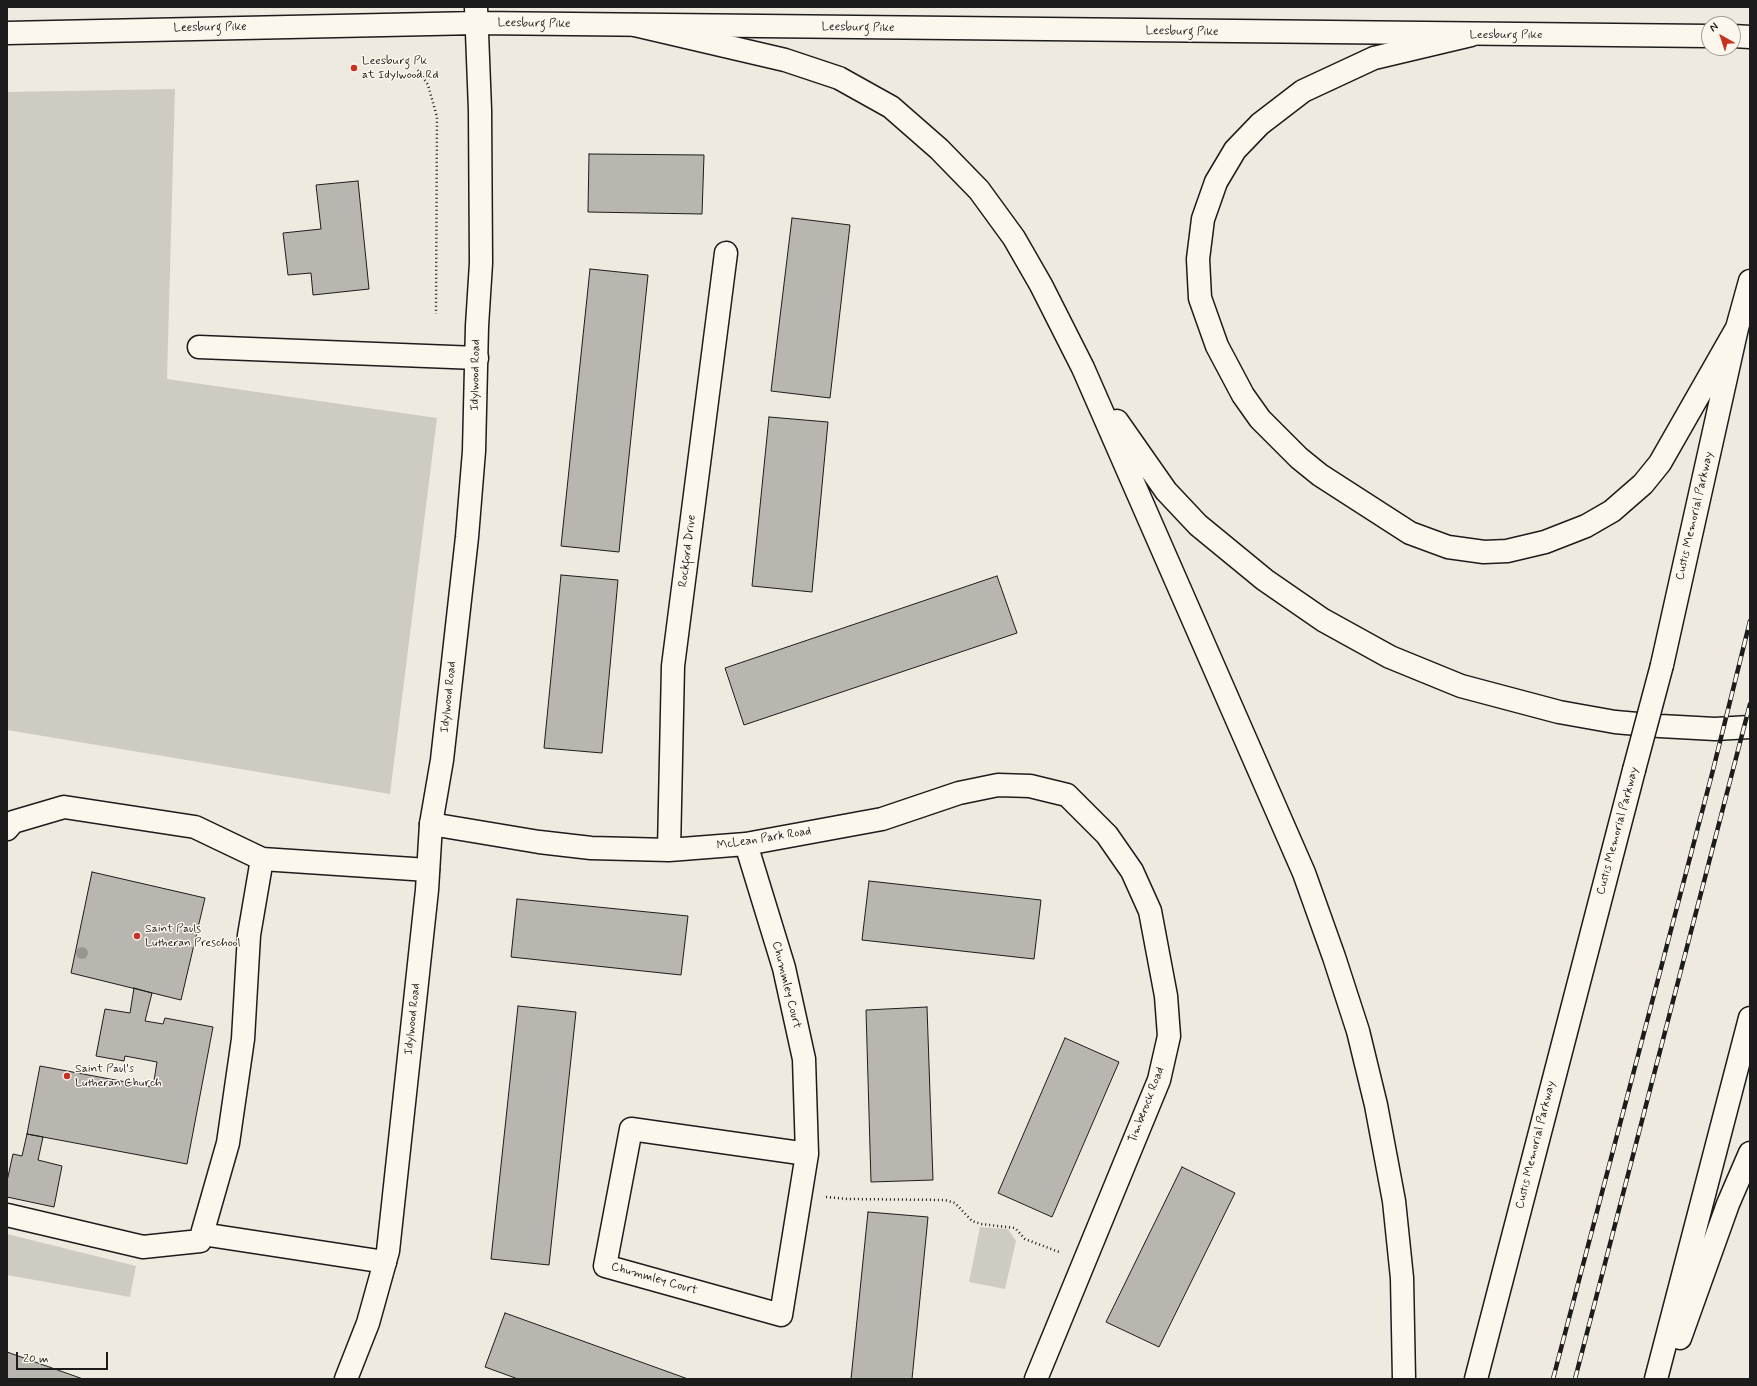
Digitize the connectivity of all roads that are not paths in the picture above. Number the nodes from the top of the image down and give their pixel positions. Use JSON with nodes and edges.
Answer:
{"nodes":[{"id":1,"x":476,"y":15,"type":"edge"},
{"id":2,"x":635,"y":25,"type":"junction"},
{"id":3,"x":7,"y":33,"type":"edge"},
{"id":4,"x":1471,"y":35,"type":"junction"},
{"id":5,"x":1701,"y":36,"type":"edge"},
{"id":6,"x":726,"y":252,"type":"dead end"},
{"id":7,"x":1750,"y":281,"type":"edge"},
{"id":8,"x":1737,"y":328,"type":"junction"},
{"id":9,"x":199,"y":347,"type":"dead end"},
{"id":10,"x":477,"y":358,"type":"junction"},
{"id":11,"x":1083,"y":368,"type":"junction"},
{"id":12,"x":1750,"y":728,"type":"edge"},
{"id":13,"x":1067,"y":795,"type":"joint"},
{"id":14,"x":431,"y":824,"type":"junction"},
{"id":15,"x":7,"y":829,"type":"edge"},
{"id":16,"x":746,"y":844,"type":"junction"},
{"id":17,"x":669,"y":850,"type":"junction"},
{"id":18,"x":262,"y":859,"type":"junction"},
{"id":19,"x":428,"y":870,"type":"junction"},
{"id":20,"x":1750,"y":1018,"type":"edge"},
{"id":21,"x":1750,"y":1153,"type":"edge"},
{"id":22,"x":807,"y":1154,"type":"junction"},
{"id":23,"x":7,"y":1215,"type":"edge"},
{"id":24,"x":202,"y":1234,"type":"junction"},
{"id":25,"x":385,"y":1262,"type":"junction"},
{"id":26,"x":346,"y":1379,"type":"edge"},
{"id":27,"x":1036,"y":1379,"type":"edge"},
{"id":28,"x":1404,"y":1379,"type":"edge"},
{"id":29,"x":1476,"y":1379,"type":"edge"},
{"id":30,"x":1656,"y":1379,"type":"edge"},
{"id":31,"x":1665,"y":1379,"type":"edge"}],
"edges":[{"from":1,"to":2,"type":"main road","name":"Leesburg Pike"},
{"from":1,"to":3,"type":"main road","name":"Leesburg Pike"},
{"from":1,"to":10,"type":"main road","name":"Idylwood Road"},
{"from":2,"to":4,"type":"main road","name":"Leesburg Pike"},
{"from":2,"to":11,"type":"main road"},
{"from":4,"to":5,"type":"main road","name":"Leesburg Pike"},
{"from":4,"to":8,"type":"main road"},
{"from":6,"to":17,"type":"main road","name":"Rockford Drive"},
{"from":7,"to":8,"type":"main road","name":"Custis Memorial Parkway"},
{"from":8,"to":29,"type":"main road","name":"Custis Memorial Parkway","bridge":true},
{"from":9,"to":10,"type":"main road"},
{"from":10,"to":14,"type":"main road","name":"Idylwood Road"},
{"from":11,"to":12,"type":"main road"},
{"from":11,"to":28,"type":"main road"},
{"from":13,"to":16,"type":"main road","name":"McLean Park Road"},
{"from":13,"to":27,"type":"main road","name":"Timberock Road"},
{"from":14,"to":17,"type":"main road","name":"McLean Park Road"},
{"from":14,"to":19,"type":"main road","name":"Idylwood Road"},
{"from":15,"to":18,"type":"main road"},
{"from":16,"to":17,"type":"main road","name":"McLean Park Road"},
{"from":16,"to":22,"type":"main road","name":"Chummley Court"},
{"from":18,"to":19,"type":"main road"},
{"from":18,"to":24,"type":"main road"},
{"from":19,"to":25,"type":"main road","name":"Idylwood Road"},
{"from":20,"to":30,"type":"main road"},
{"from":21,"to":31,"type":"main road"},
{"from":22,"to":22,"type":"main road","name":"Chummley Court"},
{"from":23,"to":24,"type":"main road"},
{"from":24,"to":25,"type":"main road"},
{"from":25,"to":26,"type":"main road","name":"Idylwood Road"}]}
